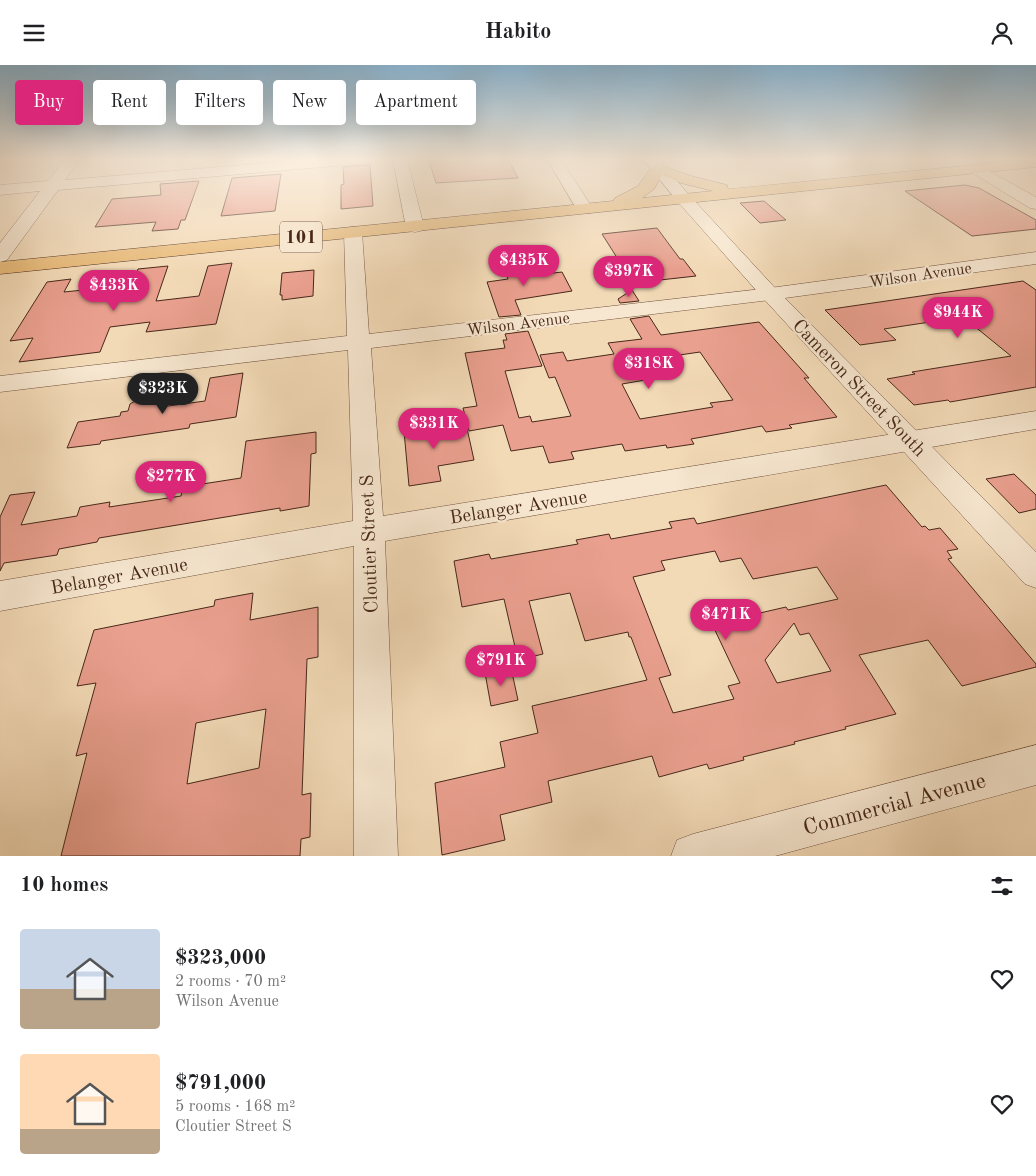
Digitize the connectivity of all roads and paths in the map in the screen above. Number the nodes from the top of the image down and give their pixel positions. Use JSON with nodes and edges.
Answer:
{"nodes":[{"id":1,"x":46,"y":196,"type":"edge"},
{"id":2,"x":408,"y":196,"type":"edge"},
{"id":3,"x":577,"y":196,"type":"edge"},
{"id":4,"x":634,"y":196,"type":"edge"},
{"id":5,"x":681,"y":196,"type":"edge"},
{"id":6,"x":714,"y":196,"type":"edge"},
{"id":7,"x":1022,"y":196,"type":"edge"},
{"id":8,"x":684,"y":199,"type":"junction"},
{"id":9,"x":1036,"y":204,"type":"edge"},
{"id":10,"x":603,"y":207,"type":"junction"},
{"id":11,"x":585,"y":209,"type":"junction"},
{"id":12,"x":415,"y":227,"type":"junction"},
{"id":13,"x":353,"y":232,"type":"junction"},
{"id":14,"x":0,"y":255,"type":"edge"},
{"id":15,"x":1036,"y":258,"type":"edge"},
{"id":16,"x":0,"y":268,"type":"edge"},
{"id":17,"x":770,"y":293,"type":"junction"},
{"id":18,"x":359,"y":341,"type":"junction"},
{"id":19,"x":0,"y":385,"type":"edge"},
{"id":20,"x":1036,"y":420,"type":"edge"},
{"id":21,"x":912,"y":441,"type":"junction"},
{"id":22,"x":369,"y":531,"type":"junction"},
{"id":23,"x":1036,"y":574,"type":"edge"},
{"id":24,"x":0,"y":596,"type":"edge"},
{"id":25,"x":1036,"y":765,"type":"edge"},
{"id":26,"x":376,"y":856,"type":"edge"},
{"id":27,"x":693,"y":856,"type":"edge"}],
"edges":[{"from":1,"to":14,"type":"street"},
{"from":2,"to":12,"type":"street"},
{"from":3,"to":11,"type":"street"},
{"from":4,"to":10,"type":"main road"},
{"from":5,"to":8,"type":"street","name":"Cameron Street South"},
{"from":6,"to":8,"type":"main road","number":"101"},
{"from":7,"to":9,"type":"street"},
{"from":8,"to":10,"type":"main road","number":"101"},
{"from":8,"to":17,"type":"street","name":"Cameron Street South"},
{"from":10,"to":11,"type":"main road","number":"101"},
{"from":11,"to":12,"type":"main road","number":"101"},
{"from":12,"to":13,"type":"main road","number":"101"},
{"from":13,"to":16,"type":"main road","number":"101"},
{"from":13,"to":18,"type":"street","name":"Cloutier Street S"},
{"from":15,"to":17,"type":"street","name":"Wilson Avenue"},
{"from":17,"to":18,"type":"street","name":"Wilson Avenue"},
{"from":17,"to":21,"type":"street","name":"Cameron Street South"},
{"from":18,"to":19,"type":"street","name":"Wilson Avenue"},
{"from":18,"to":22,"type":"street","name":"Cloutier Street S"},
{"from":20,"to":21,"type":"street","name":"Belanger Avenue"},
{"from":21,"to":22,"type":"street","name":"Belanger Avenue"},
{"from":21,"to":23,"type":"street","name":"Cameron Street South"},
{"from":22,"to":24,"type":"street","name":"Belanger Avenue"},
{"from":22,"to":26,"type":"street","name":"Cloutier Street S"},
{"from":25,"to":27,"type":"street","name":"Commercial Avenue"}]}
